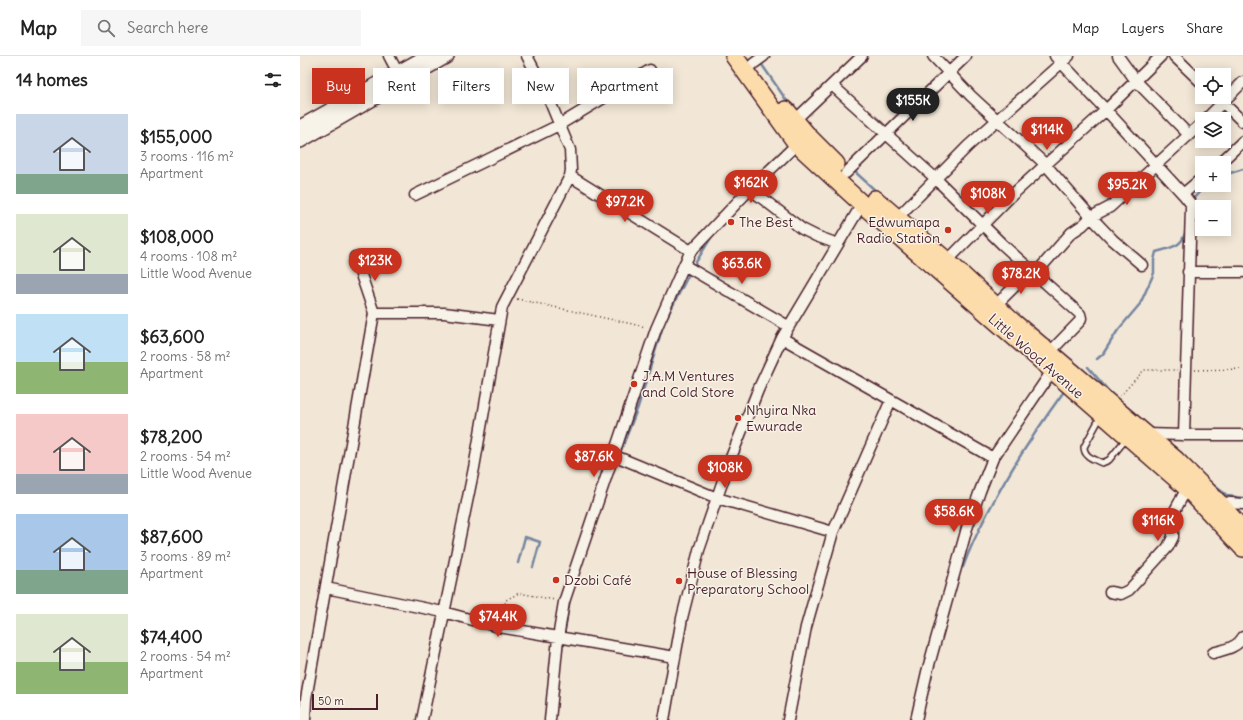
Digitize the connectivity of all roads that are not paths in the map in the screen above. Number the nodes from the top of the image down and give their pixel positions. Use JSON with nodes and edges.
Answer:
{"nodes":[{"id":1,"x":389,"y":56,"type":"edge"},
{"id":2,"x":427,"y":56,"type":"edge"},
{"id":3,"x":447,"y":56,"type":"edge"},
{"id":4,"x":527,"y":56,"type":"edge"},
{"id":5,"x":734,"y":56,"type":"edge"},
{"id":6,"x":862,"y":56,"type":"edge"},
{"id":7,"x":933,"y":56,"type":"edge"},
{"id":8,"x":966,"y":56,"type":"edge"},
{"id":9,"x":1118,"y":56,"type":"edge"},
{"id":10,"x":1161,"y":56,"type":"edge"},
{"id":11,"x":1174,"y":56,"type":"edge"},
{"id":12,"x":1062,"y":58,"type":"edge"},
{"id":13,"x":755,"y":59,"type":"edge"},
{"id":14,"x":395,"y":68,"type":"edge"},
{"id":15,"x":407,"y":68,"type":"edge"},
{"id":16,"x":948,"y":72,"type":"junction"},
{"id":17,"x":1195,"y":76,"type":"edge"},
{"id":18,"x":1136,"y":81,"type":"junction"},
{"id":19,"x":1243,"y":82,"type":"edge"},
{"id":20,"x":832,"y":85,"type":"junction"},
{"id":21,"x":373,"y":87,"type":"edge"},
{"id":22,"x":1231,"y":91,"type":"edge"},
{"id":23,"x":594,"y":104,"type":"edge"},
{"id":24,"x":1224,"y":104,"type":"edge"},
{"id":25,"x":1106,"y":110,"type":"junction"},
{"id":26,"x":794,"y":121,"type":"junction"},
{"id":27,"x":997,"y":121,"type":"junction"},
{"id":28,"x":1243,"y":122,"type":"edge"},
{"id":29,"x":559,"y":125,"type":"junction"},
{"id":30,"x":300,"y":127,"type":"edge"},
{"id":31,"x":1195,"y":129,"type":"edge"},
{"id":32,"x":885,"y":133,"type":"junction"},
{"id":33,"x":1189,"y":135,"type":"junction"},
{"id":34,"x":300,"y":141,"type":"edge"},
{"id":35,"x":1243,"y":141,"type":"edge"},
{"id":36,"x":797,"y":144,"type":"junction"},
{"id":37,"x":1227,"y":156,"type":"edge"},
{"id":38,"x":1045,"y":164,"type":"junction"},
{"id":39,"x":1156,"y":164,"type":"junction"},
{"id":40,"x":846,"y":172,"type":"junction"},
{"id":41,"x":570,"y":176,"type":"junction"},
{"id":42,"x":935,"y":178,"type":"junction"},
{"id":43,"x":1195,"y":188,"type":"edge"},
{"id":44,"x":750,"y":189,"type":"junction"},
{"id":45,"x":415,"y":195,"type":"dead end"},
{"id":46,"x":1187,"y":199,"type":"junction"},
{"id":47,"x":862,"y":204,"type":"junction"},
{"id":48,"x":1091,"y":217,"type":"junction"},
{"id":49,"x":897,"y":218,"type":"junction"},
{"id":50,"x":983,"y":225,"type":"junction"},
{"id":51,"x":838,"y":244,"type":"junction"},
{"id":52,"x":692,"y":251,"type":"junction"},
{"id":53,"x":355,"y":257,"type":"dead end"},
{"id":54,"x":947,"y":261,"type":"junction"},
{"id":55,"x":684,"y":265,"type":"junction"},
{"id":56,"x":1142,"y":265,"type":"dead end"},
{"id":57,"x":1033,"y":272,"type":"junction"},
{"id":58,"x":1188,"y":272,"type":"junction"},
{"id":59,"x":1243,"y":272,"type":"edge"},
{"id":60,"x":996,"y":305,"type":"junction"},
{"id":61,"x":374,"y":313,"type":"junction"},
{"id":62,"x":499,"y":320,"type":"junction"},
{"id":63,"x":788,"y":326,"type":"junction"},
{"id":64,"x":782,"y":338,"type":"junction"},
{"id":65,"x":1050,"y":352,"type":"junction"},
{"id":66,"x":1052,"y":371,"type":"junction"},
{"id":67,"x":891,"y":400,"type":"junction"},
{"id":68,"x":1107,"y":410,"type":"junction"},
{"id":69,"x":1184,"y":435,"type":"junction"},
{"id":70,"x":1243,"y":435,"type":"edge"},
{"id":71,"x":1136,"y":436,"type":"junction"},
{"id":72,"x":613,"y":455,"type":"junction"},
{"id":73,"x":993,"y":458,"type":"junction"},
{"id":74,"x":1187,"y":488,"type":"junction"},
{"id":75,"x":717,"y":498,"type":"junction"},
{"id":76,"x":1218,"y":502,"type":"junction"},
{"id":77,"x":1243,"y":504,"type":"edge"},
{"id":78,"x":1243,"y":530,"type":"edge"},
{"id":79,"x":833,"y":532,"type":"junction"},
{"id":80,"x":1243,"y":548,"type":"edge"},
{"id":81,"x":326,"y":588,"type":"junction"},
{"id":82,"x":1110,"y":592,"type":"dead end"},
{"id":83,"x":443,"y":612,"type":"junction"},
{"id":84,"x":558,"y":638,"type":"junction"},
{"id":85,"x":1243,"y":638,"type":"edge"},
{"id":86,"x":1213,"y":653,"type":"dead end"},
{"id":87,"x":675,"y":657,"type":"junction"},
{"id":88,"x":305,"y":720,"type":"edge"},
{"id":89,"x":422,"y":720,"type":"edge"},
{"id":90,"x":550,"y":720,"type":"edge"},
{"id":91,"x":664,"y":720,"type":"edge"},
{"id":92,"x":788,"y":720,"type":"edge"},
{"id":93,"x":916,"y":720,"type":"edge"}],
"edges":[{"from":1,"to":14,"type":"street"},
{"from":2,"to":15,"type":"street"},
{"from":3,"to":34,"type":"street"},
{"from":4,"to":29,"type":"street"},
{"from":5,"to":36,"type":"highway","name":"Little Wood Avenue"},
{"from":6,"to":20,"type":"street"},
{"from":7,"to":16,"type":"street"},
{"from":8,"to":16,"type":"street"},
{"from":9,"to":18,"type":"street"},
{"from":10,"to":18,"type":"street"},
{"from":11,"to":17,"type":"street"},
{"from":12,"to":25,"type":"street"},
{"from":12,"to":27,"type":"street"},
{"from":13,"to":26,"type":"highway","name":"Little Wood Avenue"},
{"from":16,"to":27,"type":"street"},
{"from":16,"to":32,"type":"street"},
{"from":18,"to":25,"type":"street"},
{"from":18,"to":33,"type":"street"},
{"from":19,"to":22,"type":"street"},
{"from":20,"to":26,"type":"street"},
{"from":20,"to":32,"type":"street"},
{"from":21,"to":30,"type":"street"},
{"from":23,"to":29,"type":"street"},
{"from":24,"to":28,"type":"street"},
{"from":25,"to":38,"type":"street"},
{"from":25,"to":39,"type":"street"},
{"from":26,"to":40,"type":"highway","name":"Little Wood Avenue"},
{"from":27,"to":38,"type":"street"},
{"from":27,"to":42,"type":"street"},
{"from":29,"to":41,"type":"street"},
{"from":29,"to":45,"type":"street"},
{"from":31,"to":33,"type":"street"},
{"from":32,"to":40,"type":"street"},
{"from":32,"to":42,"type":"street"},
{"from":33,"to":39,"type":"street"},
{"from":35,"to":37,"type":"street"},
{"from":36,"to":44,"type":"street"},
{"from":36,"to":47,"type":"highway","name":"Little Wood Avenue"},
{"from":38,"to":48,"type":"street"},
{"from":38,"to":50,"type":"street"},
{"from":39,"to":46,"type":"street"},
{"from":39,"to":48,"type":"street"},
{"from":40,"to":49,"type":"highway","name":"Little Wood Avenue"},
{"from":41,"to":52,"type":"street"},
{"from":41,"to":62,"type":"street"},
{"from":42,"to":49,"type":"street"},
{"from":42,"to":50,"type":"street"},
{"from":43,"to":46,"type":"street"},
{"from":44,"to":51,"type":"street"},
{"from":44,"to":52,"type":"street"},
{"from":46,"to":58,"type":"street"},
{"from":47,"to":51,"type":"street"},
{"from":47,"to":66,"type":"highway","name":"Little Wood Avenue"},
{"from":48,"to":56,"type":"street"},
{"from":48,"to":57,"type":"street"},
{"from":49,"to":54,"type":"highway","name":"Little Wood Avenue"},
{"from":50,"to":54,"type":"street"},
{"from":50,"to":57,"type":"street"},
{"from":51,"to":63,"type":"street"},
{"from":52,"to":55,"type":"street"},
{"from":53,"to":61,"type":"street"},
{"from":54,"to":60,"type":"highway","name":"Little Wood Avenue"},
{"from":55,"to":63,"type":"street"},
{"from":55,"to":72,"type":"street"},
{"from":57,"to":60,"type":"street"},
{"from":57,"to":65,"type":"street"},
{"from":58,"to":59,"type":"street"},
{"from":58,"to":69,"type":"street"},
{"from":60,"to":65,"type":"highway","name":"Little Wood Avenue"},
{"from":61,"to":62,"type":"street"},
{"from":61,"to":81,"type":"street"},
{"from":62,"to":83,"type":"street"},
{"from":63,"to":64,"type":"street"},
{"from":64,"to":67,"type":"street"},
{"from":64,"to":75,"type":"street"},
{"from":65,"to":68,"type":"highway","name":"Little Wood Avenue"},
{"from":66,"to":68,"type":"highway","name":"Little Wood Avenue"},
{"from":66,"to":73,"type":"street"},
{"from":67,"to":73,"type":"street"},
{"from":67,"to":79,"type":"street"},
{"from":68,"to":71,"type":"highway","name":"Little Wood Avenue"},
{"from":68,"to":71,"type":"lane"},
{"from":69,"to":70,"type":"street"},
{"from":69,"to":71,"type":"street"},
{"from":71,"to":74,"type":"highway","name":"Little Wood Avenue"},
{"from":71,"to":76,"type":"highway","name":"Little Wood Avenue"},
{"from":72,"to":75,"type":"street"},
{"from":72,"to":84,"type":"street"},
{"from":73,"to":93,"type":"street"},
{"from":74,"to":80,"type":"highway","name":"Little Wood Avenue"},
{"from":74,"to":82,"type":"street"},
{"from":75,"to":79,"type":"street"},
{"from":75,"to":87,"type":"street"},
{"from":76,"to":77,"type":"street"},
{"from":76,"to":78,"type":"highway","name":"Little Wood Avenue"},
{"from":79,"to":92,"type":"street"},
{"from":81,"to":83,"type":"street"},
{"from":81,"to":88,"type":"street"},
{"from":83,"to":84,"type":"street"},
{"from":83,"to":89,"type":"street"},
{"from":84,"to":87,"type":"street"},
{"from":84,"to":90,"type":"street"},
{"from":85,"to":86,"type":"street"},
{"from":87,"to":91,"type":"street"}]}
